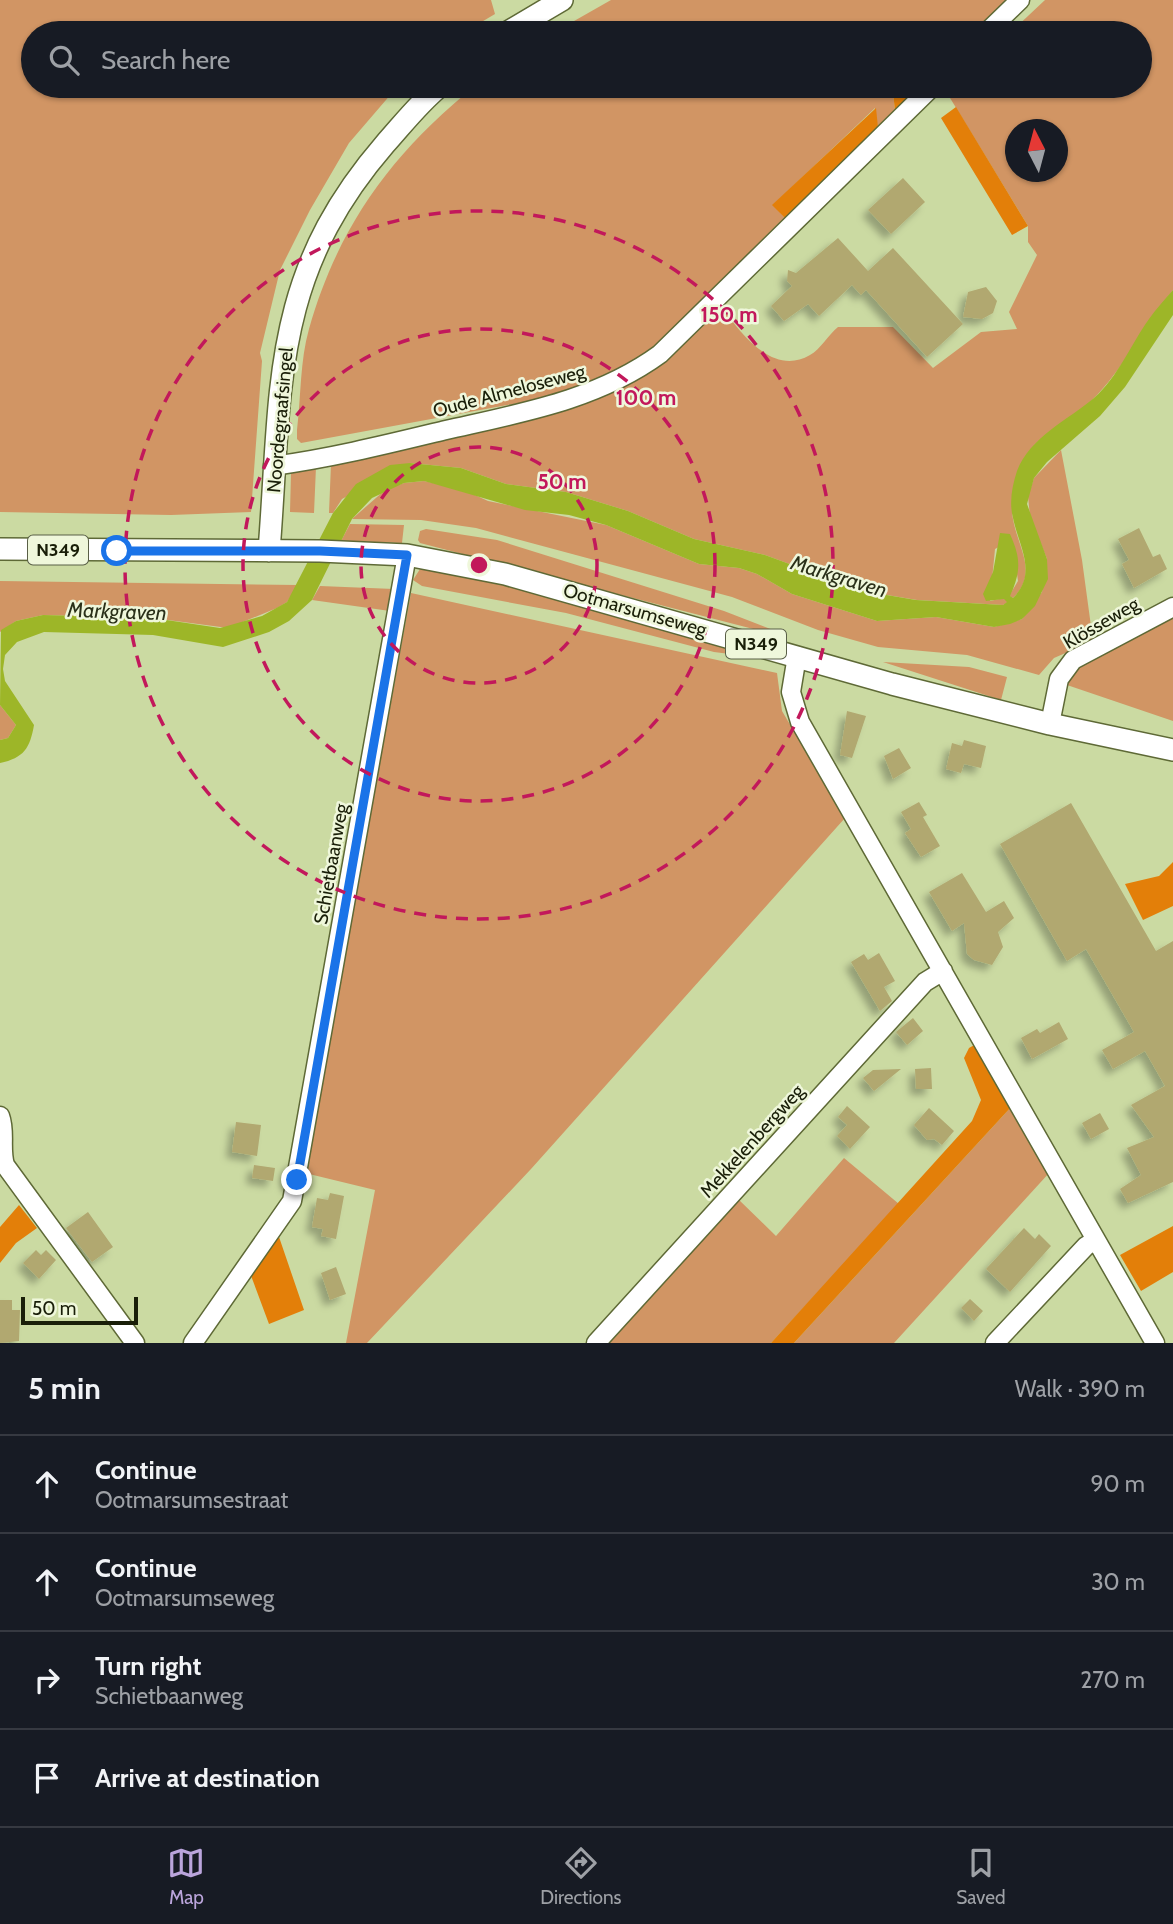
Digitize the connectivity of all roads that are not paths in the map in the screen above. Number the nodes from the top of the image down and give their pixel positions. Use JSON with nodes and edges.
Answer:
{"nodes":[{"id":1,"x":562,"y":0,"type":"edge"},
{"id":2,"x":1020,"y":0,"type":"edge"},
{"id":3,"x":526,"y":21,"type":"edge"},
{"id":4,"x":998,"y":21,"type":"edge"},
{"id":5,"x":425,"y":98,"type":"edge"},
{"id":6,"x":921,"y":98,"type":"edge"},
{"id":7,"x":273,"y":466,"type":"junction"},
{"id":8,"x":0,"y":549,"type":"edge"},
{"id":9,"x":269,"y":551,"type":"junction"},
{"id":10,"x":407,"y":555,"type":"junction"},
{"id":11,"x":1173,"y":607,"type":"edge"},
{"id":12,"x":797,"y":656,"type":"junction"},
{"id":13,"x":1050,"y":724,"type":"junction"},
{"id":14,"x":1173,"y":750,"type":"edge"},
{"id":15,"x":943,"y":971,"type":"junction"},
{"id":16,"x":0,"y":1115,"type":"edge"},
{"id":17,"x":1096,"y":1240,"type":"junction"},
{"id":18,"x":135,"y":1343,"type":"edge"},
{"id":19,"x":193,"y":1343,"type":"edge"},
{"id":20,"x":596,"y":1343,"type":"edge"},
{"id":21,"x":995,"y":1343,"type":"edge"},
{"id":22,"x":1155,"y":1343,"type":"edge"}],
"edges":[{"from":1,"to":3,"type":"main road"},
{"from":2,"to":4,"type":"street"},
{"from":5,"to":7,"type":"main road","name":"Noordegraafsingel"},
{"from":6,"to":7,"type":"street","name":"Oude Almeloseweg"},
{"from":7,"to":9,"type":"main road","name":"Noordegraafsingel"},
{"from":8,"to":9,"type":"main road","number":"N349"},
{"from":9,"to":10,"type":"main road","name":"Ootmarsumseweg","number":"N349"},
{"from":10,"to":12,"type":"main road","name":"Ootmarsumseweg","number":"N349"},
{"from":10,"to":19,"type":"street","name":"Schietbaanweg"},
{"from":11,"to":13,"type":"street","name":"Klösseweg"},
{"from":12,"to":13,"type":"main road","name":"Ootmarsumseweg","number":"N349"},
{"from":12,"to":15,"type":"street"},
{"from":13,"to":14,"type":"main road","name":"Ootmarsumseweg","number":"N349"},
{"from":15,"to":17,"type":"street"},
{"from":15,"to":20,"type":"street","name":"Mekkelenbergweg"},
{"from":16,"to":18,"type":"street"},
{"from":17,"to":21,"type":"street"},
{"from":17,"to":22,"type":"street"}]}
